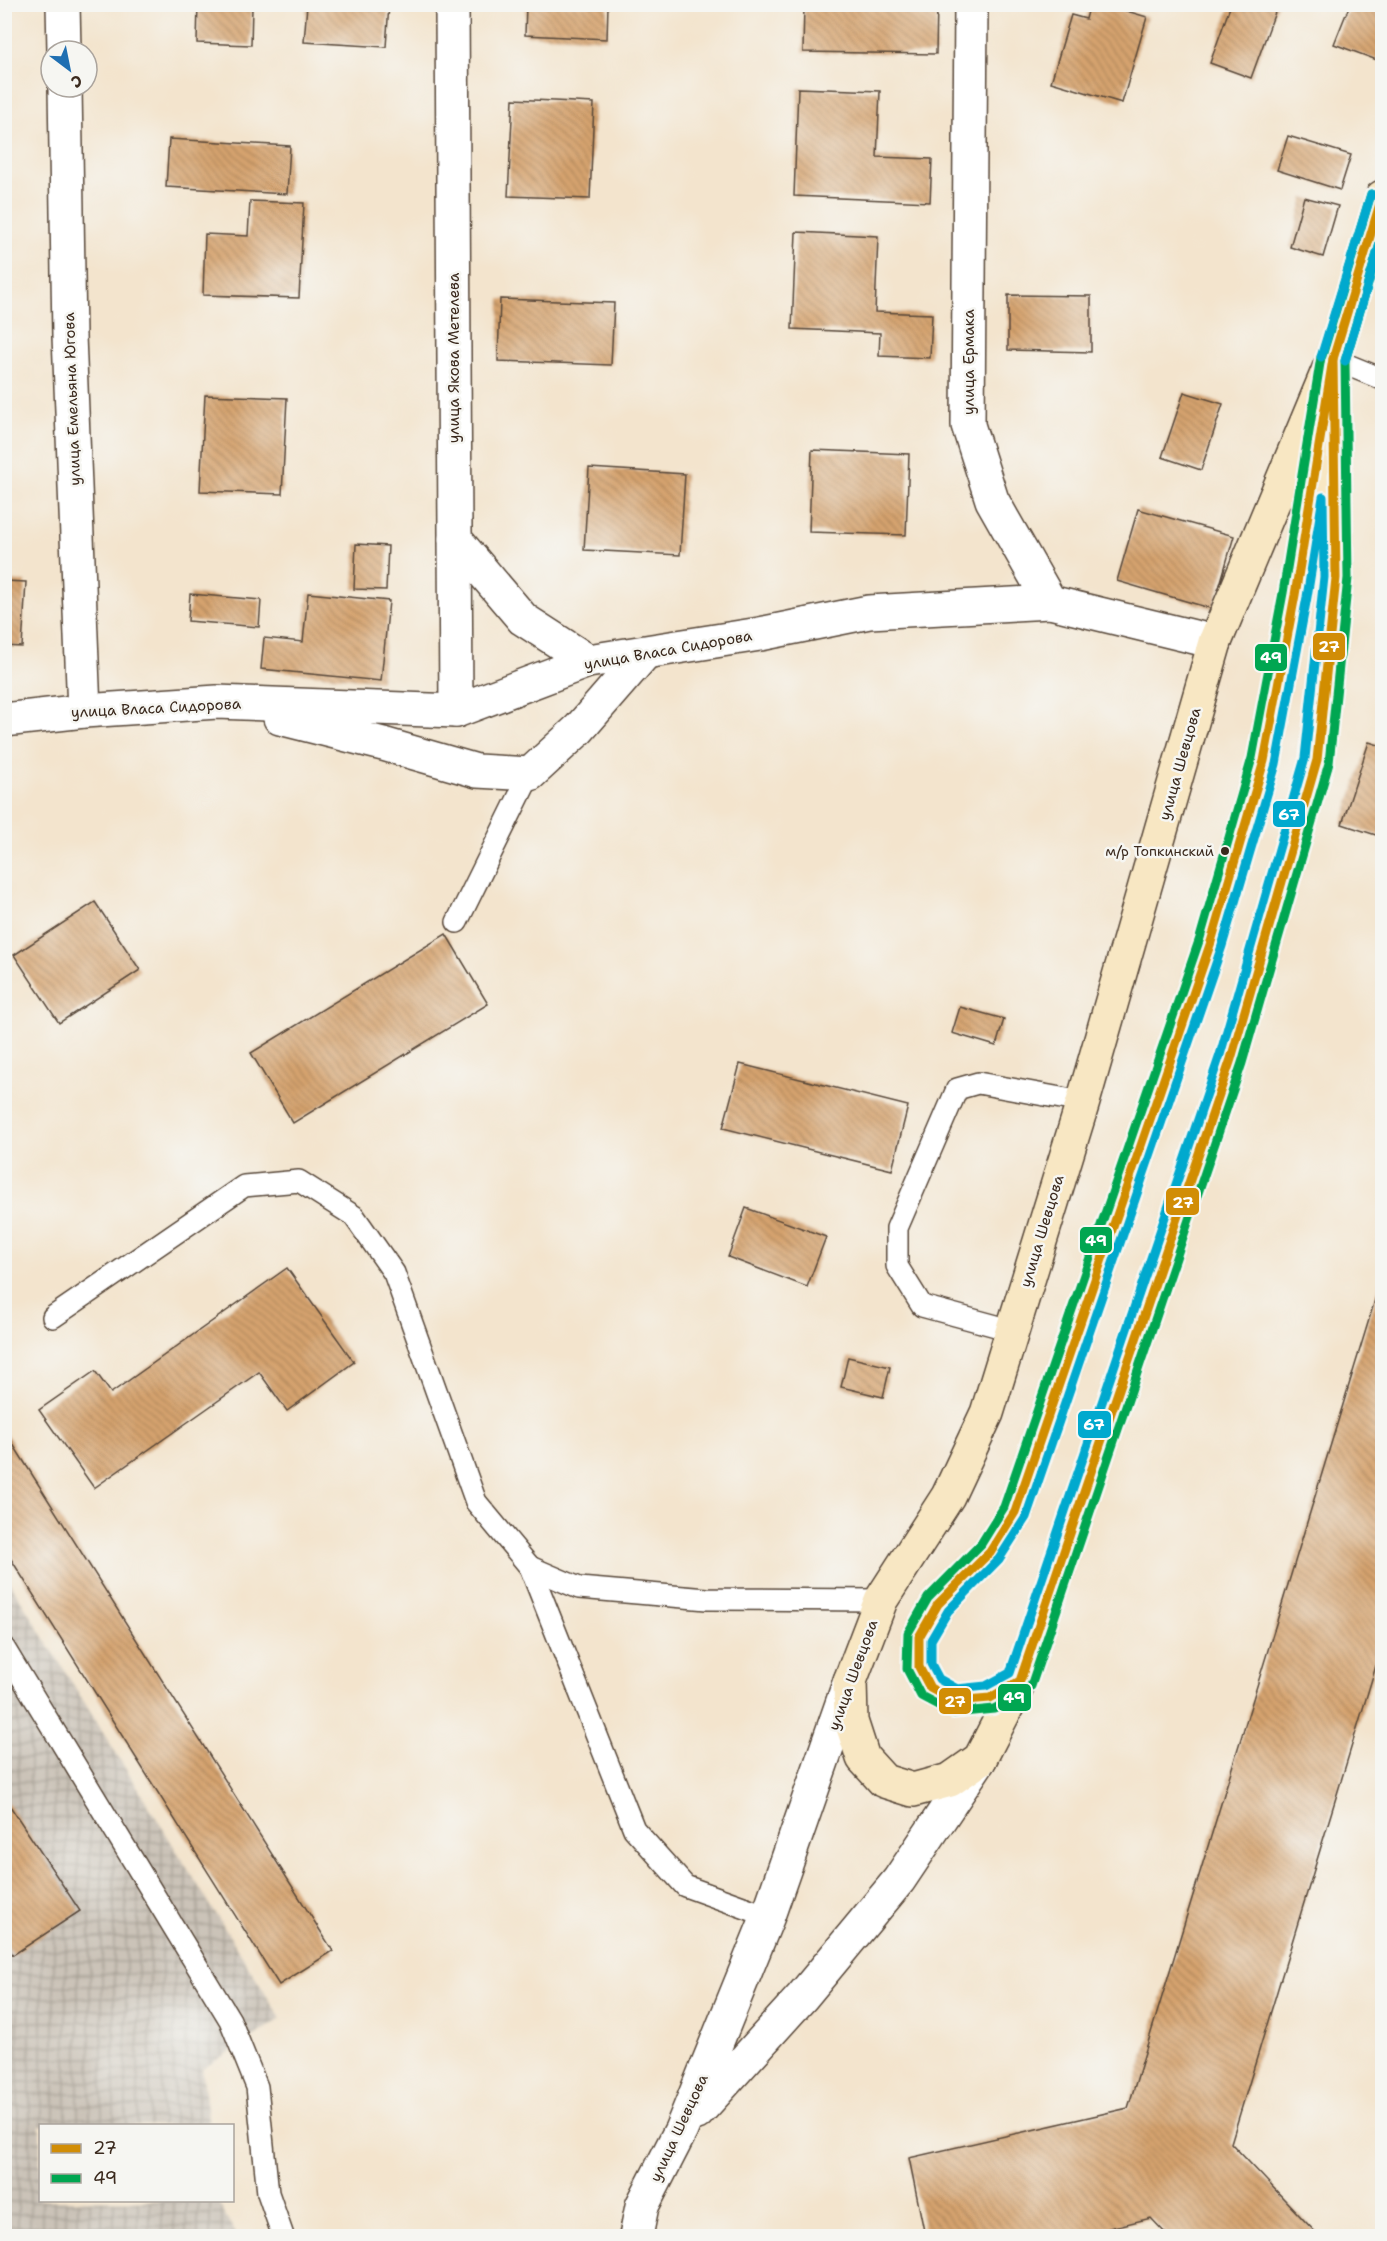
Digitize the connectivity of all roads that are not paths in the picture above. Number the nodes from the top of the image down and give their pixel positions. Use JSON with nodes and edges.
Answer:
{"nodes":[{"id":1,"x":63,"y":4,"type":"edge"},
{"id":2,"x":452,"y":4,"type":"edge"},
{"id":3,"x":971,"y":4,"type":"edge"},
{"id":4,"x":64,"y":39,"type":"edge"},
{"id":5,"x":65,"y":99,"type":"edge"},
{"id":6,"x":1383,"y":197,"type":"edge"},
{"id":7,"x":1333,"y":359,"type":"junction"},
{"id":8,"x":1383,"y":379,"type":"edge"},
{"id":9,"x":455,"y":539,"type":"junction"},
{"id":10,"x":1050,"y":602,"type":"junction"},
{"id":11,"x":1215,"y":642,"type":"junction"},
{"id":12,"x":645,"y":653,"type":"junction"},
{"id":13,"x":588,"y":661,"type":"junction"},
{"id":14,"x":217,"y":702,"type":"junction"},
{"id":15,"x":84,"y":711,"type":"junction"},
{"id":16,"x":456,"y":711,"type":"junction"},
{"id":17,"x":4,"y":720,"type":"edge"},
{"id":18,"x":530,"y":774,"type":"junction"},
{"id":19,"x":457,"y":922,"type":"dead end"},
{"id":20,"x":1083,"y":1102,"type":"junction"},
{"id":21,"x":53,"y":1317,"type":"dead end"},
{"id":22,"x":1011,"y":1330,"type":"junction"},
{"id":23,"x":530,"y":1567,"type":"junction"},
{"id":24,"x":881,"y":1600,"type":"junction"},
{"id":25,"x":4,"y":1648,"type":"edge"},
{"id":26,"x":849,"y":1680,"type":"junction"},
{"id":27,"x":1020,"y":1681,"type":"junction"},
{"id":28,"x":980,"y":1759,"type":"junction"},
{"id":29,"x":768,"y":1916,"type":"junction"},
{"id":30,"x":681,"y":2130,"type":"junction"},
{"id":31,"x":283,"y":2236,"type":"edge"},
{"id":32,"x":636,"y":2236,"type":"edge"}],
"edges":[{"from":1,"to":4,"type":"street"},
{"from":2,"to":9,"type":"street","name":"улица Якова Метелева"},
{"from":3,"to":10,"type":"street","name":"улица Ермака"},
{"from":5,"to":15,"type":"street","name":"улица Емельяна Югова"},
{"from":6,"to":7,"type":"main road","name":"улица Шевцова"},
{"from":7,"to":8,"type":"lane"},
{"from":7,"to":11,"type":"main road","name":"улица Шевцова"},
{"from":7,"to":27,"type":"main road"},
{"from":7,"to":27,"type":"lane"},
{"from":9,"to":13,"type":"street"},
{"from":9,"to":16,"type":"street","name":"улица Якова Метелева"},
{"from":10,"to":11,"type":"street"},
{"from":10,"to":12,"type":"street","name":"улица Власа Сидорова"},
{"from":11,"to":20,"type":"main road","name":"улица Шевцова"},
{"from":12,"to":13,"type":"street","name":"улица Власа Сидорова"},
{"from":12,"to":18,"type":"street"},
{"from":13,"to":16,"type":"street","name":"улица Власа Сидорова"},
{"from":14,"to":15,"type":"street","name":"улица Власа Сидорова"},
{"from":14,"to":16,"type":"street","name":"улица Власа Сидорова"},
{"from":14,"to":18,"type":"street"},
{"from":15,"to":17,"type":"street","name":"улица Власа Сидорова"},
{"from":18,"to":19,"type":"lane"},
{"from":20,"to":22,"type":"main road","name":"улица Шевцова"},
{"from":20,"to":22,"type":"lane"},
{"from":21,"to":23,"type":"lane"},
{"from":22,"to":24,"type":"main road","name":"улица Шевцова"},
{"from":23,"to":24,"type":"lane"},
{"from":23,"to":29,"type":"lane"},
{"from":24,"to":26,"type":"main road","name":"улица Шевцова"},
{"from":25,"to":31,"type":"lane"},
{"from":26,"to":28,"type":"main road"},
{"from":26,"to":29,"type":"street","name":"улица Шевцова"},
{"from":27,"to":28,"type":"main road"},
{"from":28,"to":30,"type":"street"},
{"from":29,"to":30,"type":"street","name":"улица Шевцова"},
{"from":30,"to":32,"type":"street","name":"улица Шевцова"}]}
